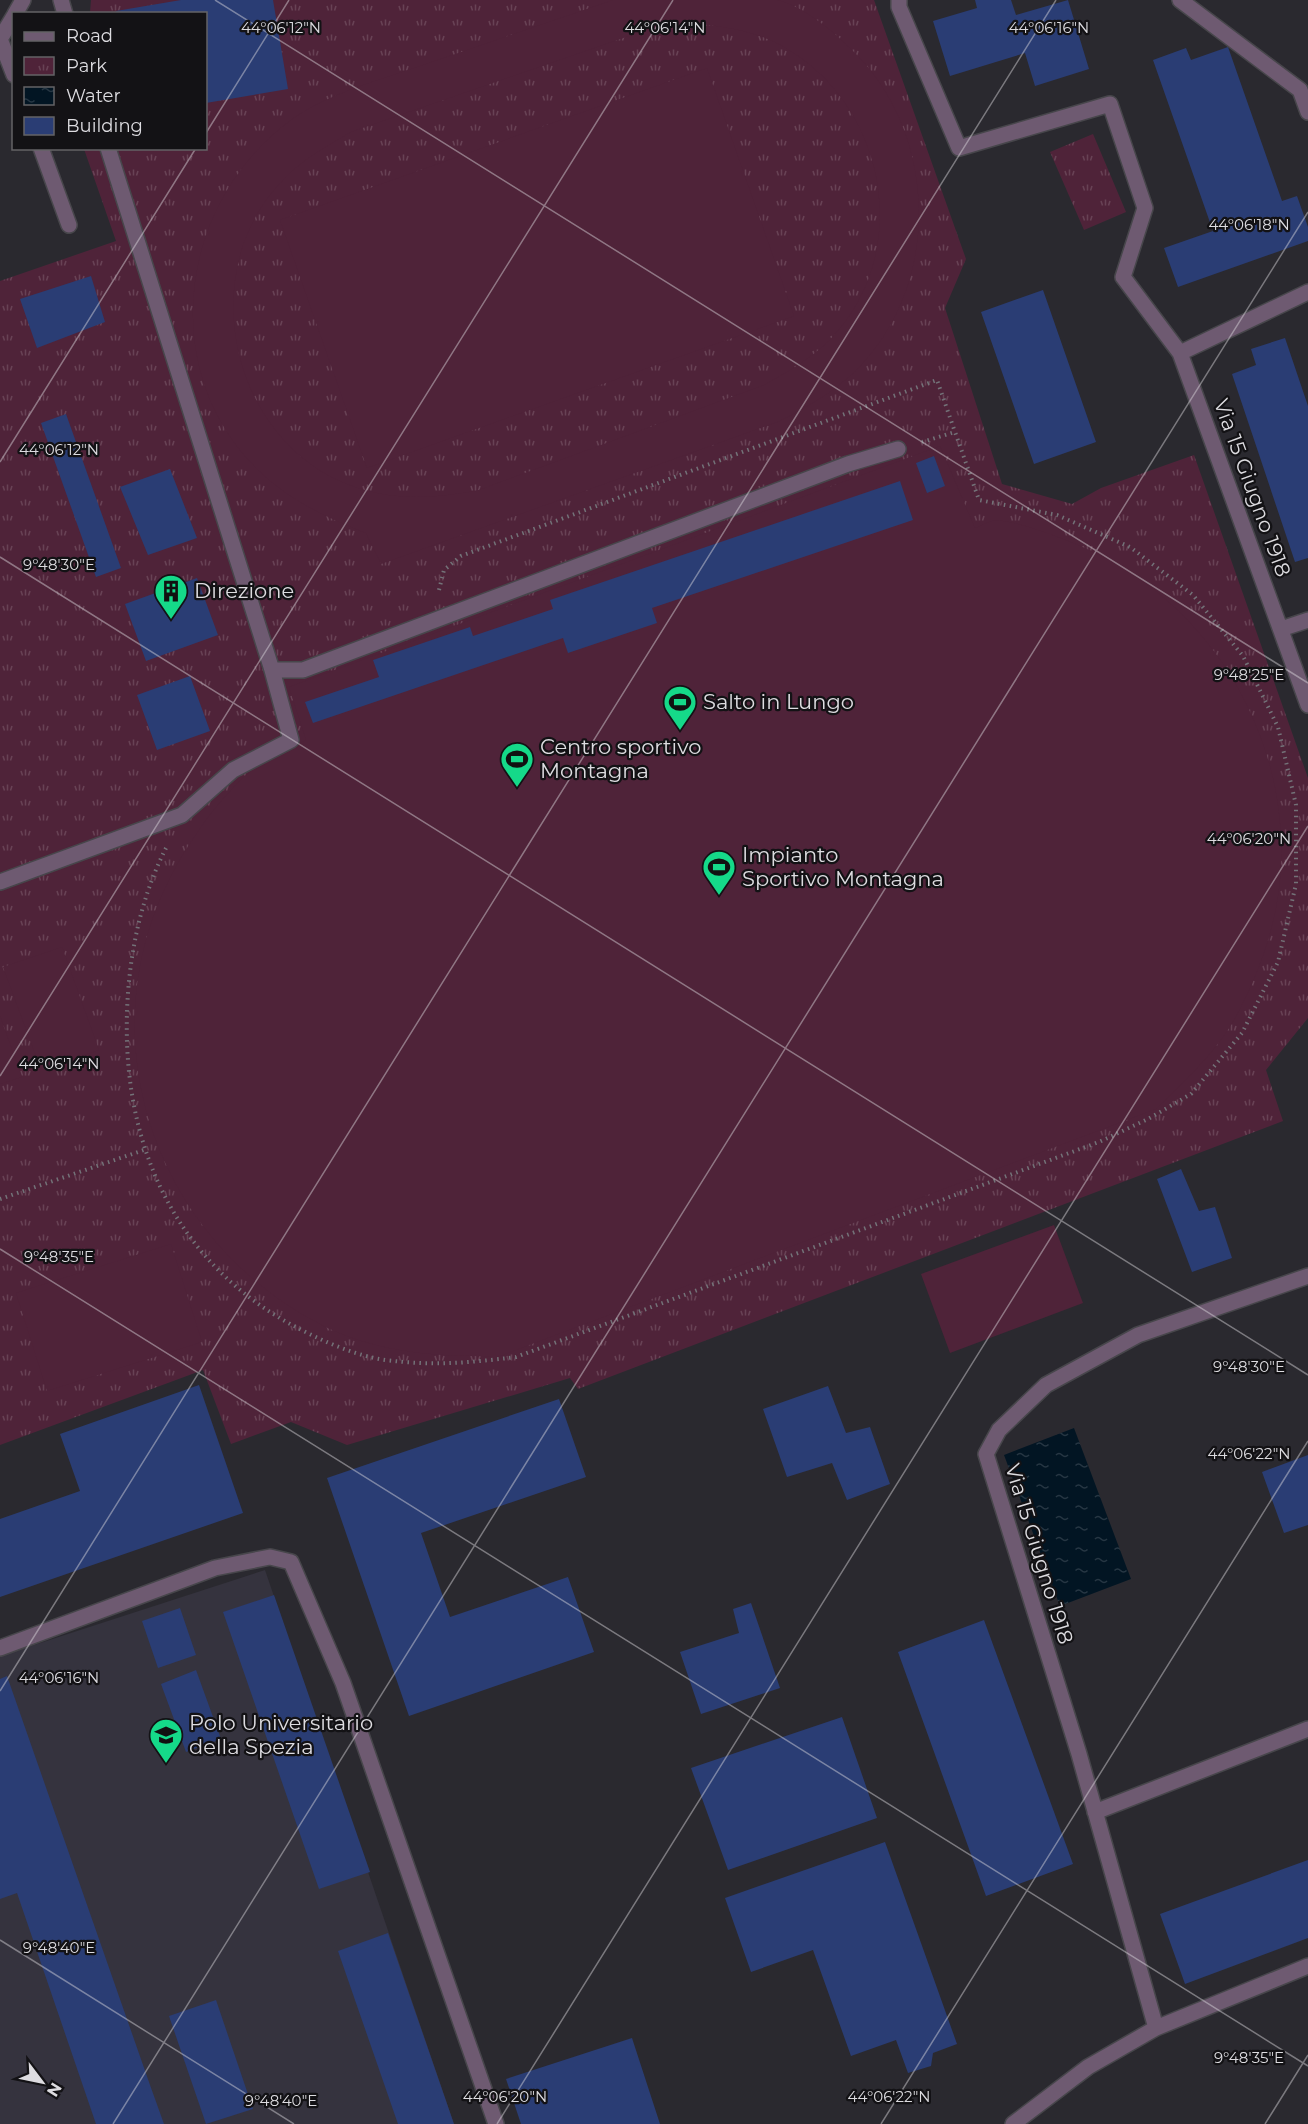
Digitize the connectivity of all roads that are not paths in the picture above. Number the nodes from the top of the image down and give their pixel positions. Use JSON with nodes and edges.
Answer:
{"nodes":[{"id":1,"x":899,"y":0,"type":"edge"},
{"id":2,"x":1180,"y":0,"type":"edge"},
{"id":3,"x":12,"y":18,"type":"edge"},
{"id":4,"x":12,"y":70,"type":"edge"},
{"id":5,"x":1308,"y":112,"type":"edge"},
{"id":6,"x":42,"y":150,"type":"edge"},
{"id":7,"x":109,"y":150,"type":"edge"},
{"id":8,"x":69,"y":225,"type":"dead end"},
{"id":9,"x":1308,"y":292,"type":"edge"},
{"id":10,"x":1180,"y":353,"type":"junction"},
{"id":11,"x":898,"y":449,"type":"dead end"},
{"id":12,"x":1308,"y":620,"type":"edge"},
{"id":13,"x":1281,"y":629,"type":"junction"},
{"id":14,"x":272,"y":670,"type":"junction"},
{"id":15,"x":1308,"y":705,"type":"edge"},
{"id":16,"x":0,"y":882,"type":"edge"},
{"id":17,"x":1308,"y":1276,"type":"edge"},
{"id":18,"x":0,"y":1648,"type":"edge"},
{"id":19,"x":1308,"y":1730,"type":"edge"},
{"id":20,"x":1095,"y":1812,"type":"junction"},
{"id":21,"x":1308,"y":1966,"type":"edge"},
{"id":22,"x":1156,"y":2028,"type":"junction"},
{"id":23,"x":496,"y":2124,"type":"edge"},
{"id":24,"x":1013,"y":2124,"type":"edge"}],
"edges":[{"from":1,"to":10,"type":"street","name":"Via 15 Giugno 1918"},
{"from":2,"to":5,"type":"street"},
{"from":3,"to":4,"type":"street"},
{"from":6,"to":8,"type":"street"},
{"from":7,"to":14,"type":"street"},
{"from":9,"to":10,"type":"street"},
{"from":10,"to":13,"type":"street","name":"Via 15 Giugno 1918"},
{"from":11,"to":14,"type":"street"},
{"from":12,"to":13,"type":"street"},
{"from":13,"to":15,"type":"street","name":"Via 15 Giugno 1918"},
{"from":14,"to":16,"type":"street"},
{"from":17,"to":20,"type":"street","name":"Via 15 Giugno 1918"},
{"from":18,"to":23,"type":"street"},
{"from":19,"to":20,"type":"street"},
{"from":20,"to":22,"type":"street","name":"Via 15 Giugno 1918"},
{"from":21,"to":22,"type":"street"},
{"from":22,"to":24,"type":"street"}]}
